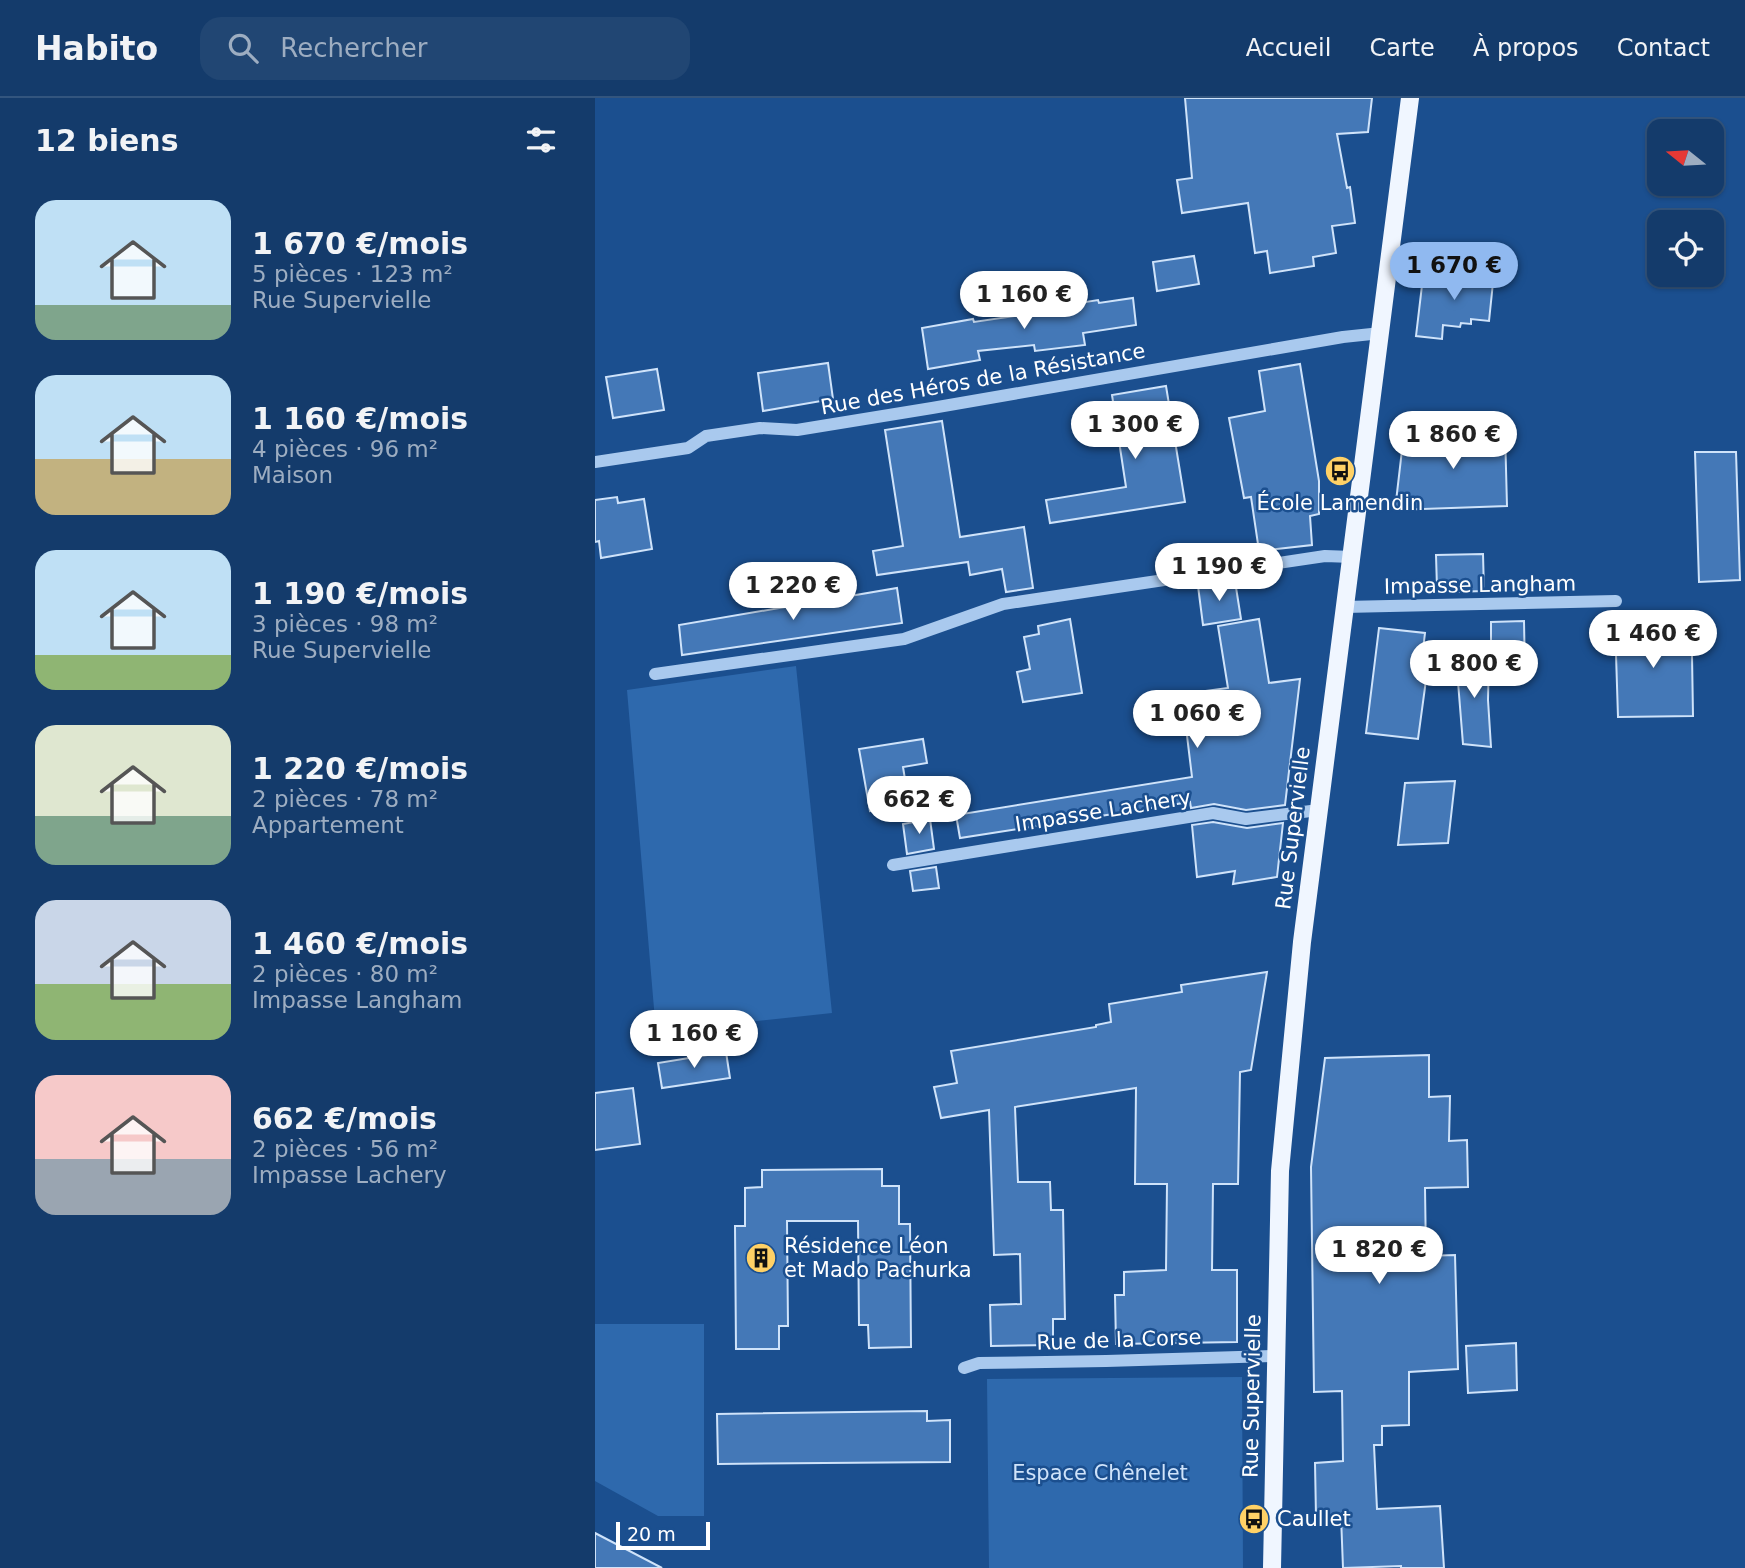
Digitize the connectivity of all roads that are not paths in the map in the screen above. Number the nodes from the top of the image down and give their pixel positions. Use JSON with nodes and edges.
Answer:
{"nodes":[{"id":1,"x":1410,"y":98,"type":"edge"},
{"id":2,"x":1381,"y":333,"type":"junction"},
{"id":3,"x":595,"y":462,"type":"edge"},
{"id":4,"x":1352,"y":557,"type":"junction"},
{"id":5,"x":1616,"y":601,"type":"dead end"},
{"id":6,"x":1344,"y":607,"type":"junction"},
{"id":7,"x":655,"y":674,"type":"dead end"},
{"id":8,"x":1319,"y":810,"type":"junction"},
{"id":9,"x":893,"y":864,"type":"dead end"},
{"id":10,"x":1275,"y":1356,"type":"junction"},
{"id":11,"x":964,"y":1368,"type":"dead end"},
{"id":12,"x":1272,"y":1568,"type":"edge"}],
"edges":[{"from":1,"to":2,"type":"main road","name":"Rue Supervielle"},
{"from":2,"to":3,"type":"street","name":"Rue des Héros de la Résistance"},
{"from":2,"to":4,"type":"main road","name":"Rue Supervielle"},
{"from":4,"to":6,"type":"main road","name":"Rue Supervielle"},
{"from":4,"to":7,"type":"street"},
{"from":5,"to":6,"type":"street","name":"Impasse Langham"},
{"from":6,"to":8,"type":"main road","name":"Rue Supervielle"},
{"from":8,"to":9,"type":"street","name":"Impasse Lachery"},
{"from":8,"to":10,"type":"main road","name":"Rue Supervielle"},
{"from":10,"to":11,"type":"street","name":"Rue de la Corse"},
{"from":10,"to":12,"type":"main road","name":"Rue Supervielle"}]}
